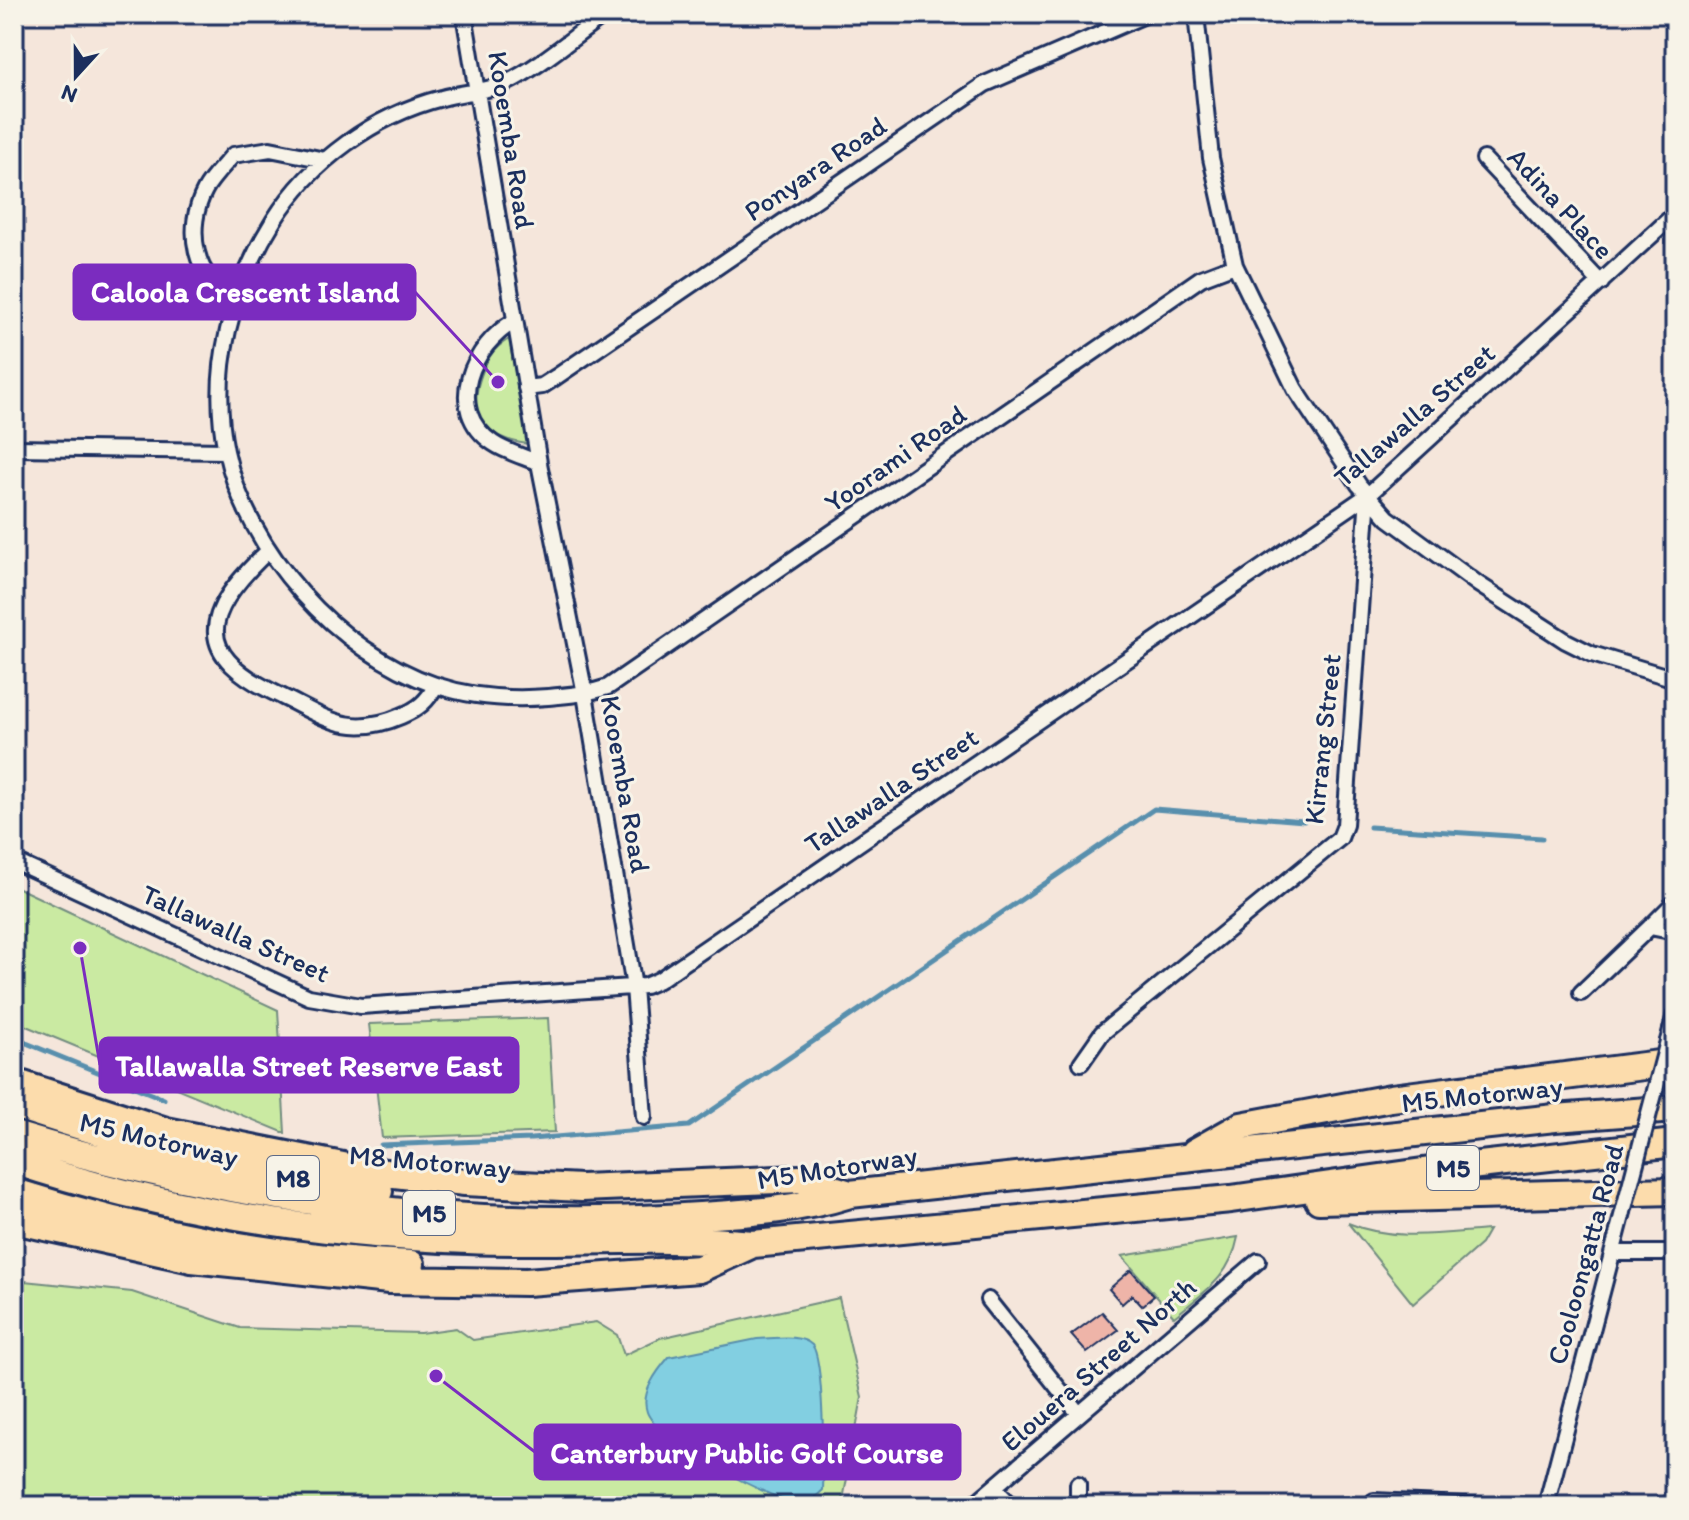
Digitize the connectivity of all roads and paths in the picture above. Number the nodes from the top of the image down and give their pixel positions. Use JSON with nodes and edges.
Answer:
{"nodes":[{"id":1,"x":464,"y":14,"type":"edge"},
{"id":2,"x":606,"y":14,"type":"edge"},
{"id":3,"x":1147,"y":14,"type":"edge"},
{"id":4,"x":1196,"y":14,"type":"edge"},
{"id":5,"x":477,"y":90,"type":"junction"},
{"id":6,"x":1484,"y":159,"type":"dead end"},
{"id":7,"x":325,"y":160,"type":"junction"},
{"id":8,"x":1675,"y":214,"type":"edge"},
{"id":9,"x":1235,"y":265,"type":"junction"},
{"id":10,"x":1601,"y":283,"type":"junction"},
{"id":11,"x":235,"y":296,"type":"junction"},
{"id":12,"x":515,"y":321,"type":"junction"},
{"id":13,"x":526,"y":388,"type":"junction"},
{"id":14,"x":14,"y":448,"type":"edge"},
{"id":15,"x":226,"y":451,"type":"junction"},
{"id":16,"x":539,"y":463,"type":"junction"},
{"id":17,"x":1368,"y":495,"type":"junction"},
{"id":18,"x":267,"y":552,"type":"junction"},
{"id":19,"x":1675,"y":679,"type":"edge"},
{"id":20,"x":436,"y":685,"type":"junction"},
{"id":21,"x":585,"y":694,"type":"junction"},
{"id":22,"x":14,"y":861,"type":"edge"},
{"id":23,"x":1675,"y":902,"type":"edge"},
{"id":24,"x":1650,"y":927,"type":"junction"},
{"id":25,"x":1675,"y":932,"type":"edge"},
{"id":26,"x":634,"y":987,"type":"junction"},
{"id":27,"x":1581,"y":993,"type":"dead end"},
{"id":28,"x":1675,"y":1014,"type":"edge"},
{"id":29,"x":1672,"y":1052,"type":"edge"},
{"id":30,"x":1081,"y":1063,"type":"dead end"},
{"id":31,"x":14,"y":1082,"type":"edge"},
{"id":32,"x":14,"y":1105,"type":"edge"},
{"id":33,"x":1675,"y":1109,"type":"edge"},
{"id":34,"x":644,"y":1117,"type":"dead end"},
{"id":35,"x":14,"y":1135,"type":"edge"},
{"id":36,"x":1675,"y":1143,"type":"edge"},
{"id":37,"x":1185,"y":1157,"type":"junction"},
{"id":38,"x":14,"y":1161,"type":"edge"},
{"id":39,"x":1675,"y":1191,"type":"edge"},
{"id":40,"x":14,"y":1192,"type":"edge"},
{"id":41,"x":850,"y":1194,"type":"junction"},
{"id":42,"x":1231,"y":1199,"type":"junction"},
{"id":43,"x":14,"y":1220,"type":"edge"},
{"id":44,"x":753,"y":1244,"type":"junction"},
{"id":45,"x":1613,"y":1253,"type":"junction"},
{"id":46,"x":1675,"y":1253,"type":"edge"},
{"id":47,"x":1258,"y":1261,"type":"dead end"},
{"id":48,"x":988,"y":1300,"type":"dead end"},
{"id":49,"x":1079,"y":1414,"type":"junction"},
{"id":50,"x":1078,"y":1484,"type":"dead end"},
{"id":51,"x":994,"y":1488,"type":"junction"},
{"id":52,"x":1374,"y":1501,"type":"dead end"},
{"id":53,"x":972,"y":1506,"type":"edge"},
{"id":54,"x":1012,"y":1506,"type":"edge"},
{"id":55,"x":1078,"y":1506,"type":"edge"},
{"id":56,"x":1485,"y":1506,"type":"edge"},
{"id":57,"x":1546,"y":1506,"type":"edge"}],
"edges":[{"from":1,"to":5,"type":"street","name":"Kooemba Road"},
{"from":2,"to":5,"type":"street"},
{"from":3,"to":13,"type":"street","name":"Ponyara Road"},
{"from":4,"to":9,"type":"street"},
{"from":5,"to":7,"type":"street"},
{"from":5,"to":12,"type":"street","name":"Kooemba Road"},
{"from":6,"to":10,"type":"street","name":"Adina Place"},
{"from":7,"to":11,"type":"street"},
{"from":7,"to":11,"type":"street"},
{"from":8,"to":10,"type":"street","name":"Tallawalla Street"},
{"from":9,"to":17,"type":"street"},
{"from":9,"to":21,"type":"street","name":"Yoorami Road"},
{"from":10,"to":17,"type":"street","name":"Tallawalla Street"},
{"from":11,"to":15,"type":"street"},
{"from":12,"to":13,"type":"street","name":"Kooemba Road"},
{"from":12,"to":16,"type":"street"},
{"from":13,"to":16,"type":"street","name":"Kooemba Road"},
{"from":14,"to":15,"type":"street"},
{"from":15,"to":18,"type":"street"},
{"from":16,"to":21,"type":"street","name":"Kooemba Road"},
{"from":17,"to":19,"type":"street"},
{"from":17,"to":26,"type":"street","name":"Tallawalla Street"},
{"from":17,"to":30,"type":"street","name":"Kirrang Street"},
{"from":18,"to":20,"type":"street"},
{"from":18,"to":20,"type":"street"},
{"from":20,"to":21,"type":"street"},
{"from":21,"to":26,"type":"street","name":"Kooemba Road"},
{"from":22,"to":26,"type":"street","name":"Tallawalla Street"},
{"from":23,"to":24,"type":"street"},
{"from":24,"to":25,"type":"street"},
{"from":24,"to":27,"type":"street"},
{"from":26,"to":34,"type":"street","name":"Kooemba Road"},
{"from":28,"to":29,"type":"street","name":"Cooloongatta Road"},
{"from":29,"to":37,"type":"highway"},
{"from":29,"to":45,"type":"street","name":"Cooloongatta Road","bridge":true},
{"from":31,"to":41,"type":"highway"},
{"from":32,"to":41,"type":"highway","name":"M8 Motorway","number":"M8"},
{"from":33,"to":37,"type":"highway","name":"M5 Motorway","number":"M5"},
{"from":35,"to":41,"type":"highway","name":"M5 Motorway","number":"M5"},
{"from":36,"to":42,"type":"highway","name":"M5 Motorway","number":"M5"},
{"from":37,"to":41,"type":"highway","name":"M5 Motorway","number":"M5"},
{"from":38,"to":44,"type":"highway","name":"M5 Motorway","number":"M5"},
{"from":39,"to":42,"type":"highway"},
{"from":40,"to":44,"type":"highway"},
{"from":42,"to":44,"type":"highway","name":"M5 Motorway","number":"M5"},
{"from":43,"to":44,"type":"highway"},
{"from":45,"to":46,"type":"street"},
{"from":45,"to":57,"type":"street","name":"Cooloongatta Road"},
{"from":47,"to":49,"type":"street","name":"Elouera Street North"},
{"from":48,"to":49,"type":"street"},
{"from":49,"to":51,"type":"street","name":"Elouera Street North"},
{"from":50,"to":55,"type":"street"},
{"from":51,"to":53,"type":"street","name":"Elouera Street North"},
{"from":51,"to":54,"type":"street"},
{"from":52,"to":56,"type":"street"}]}
